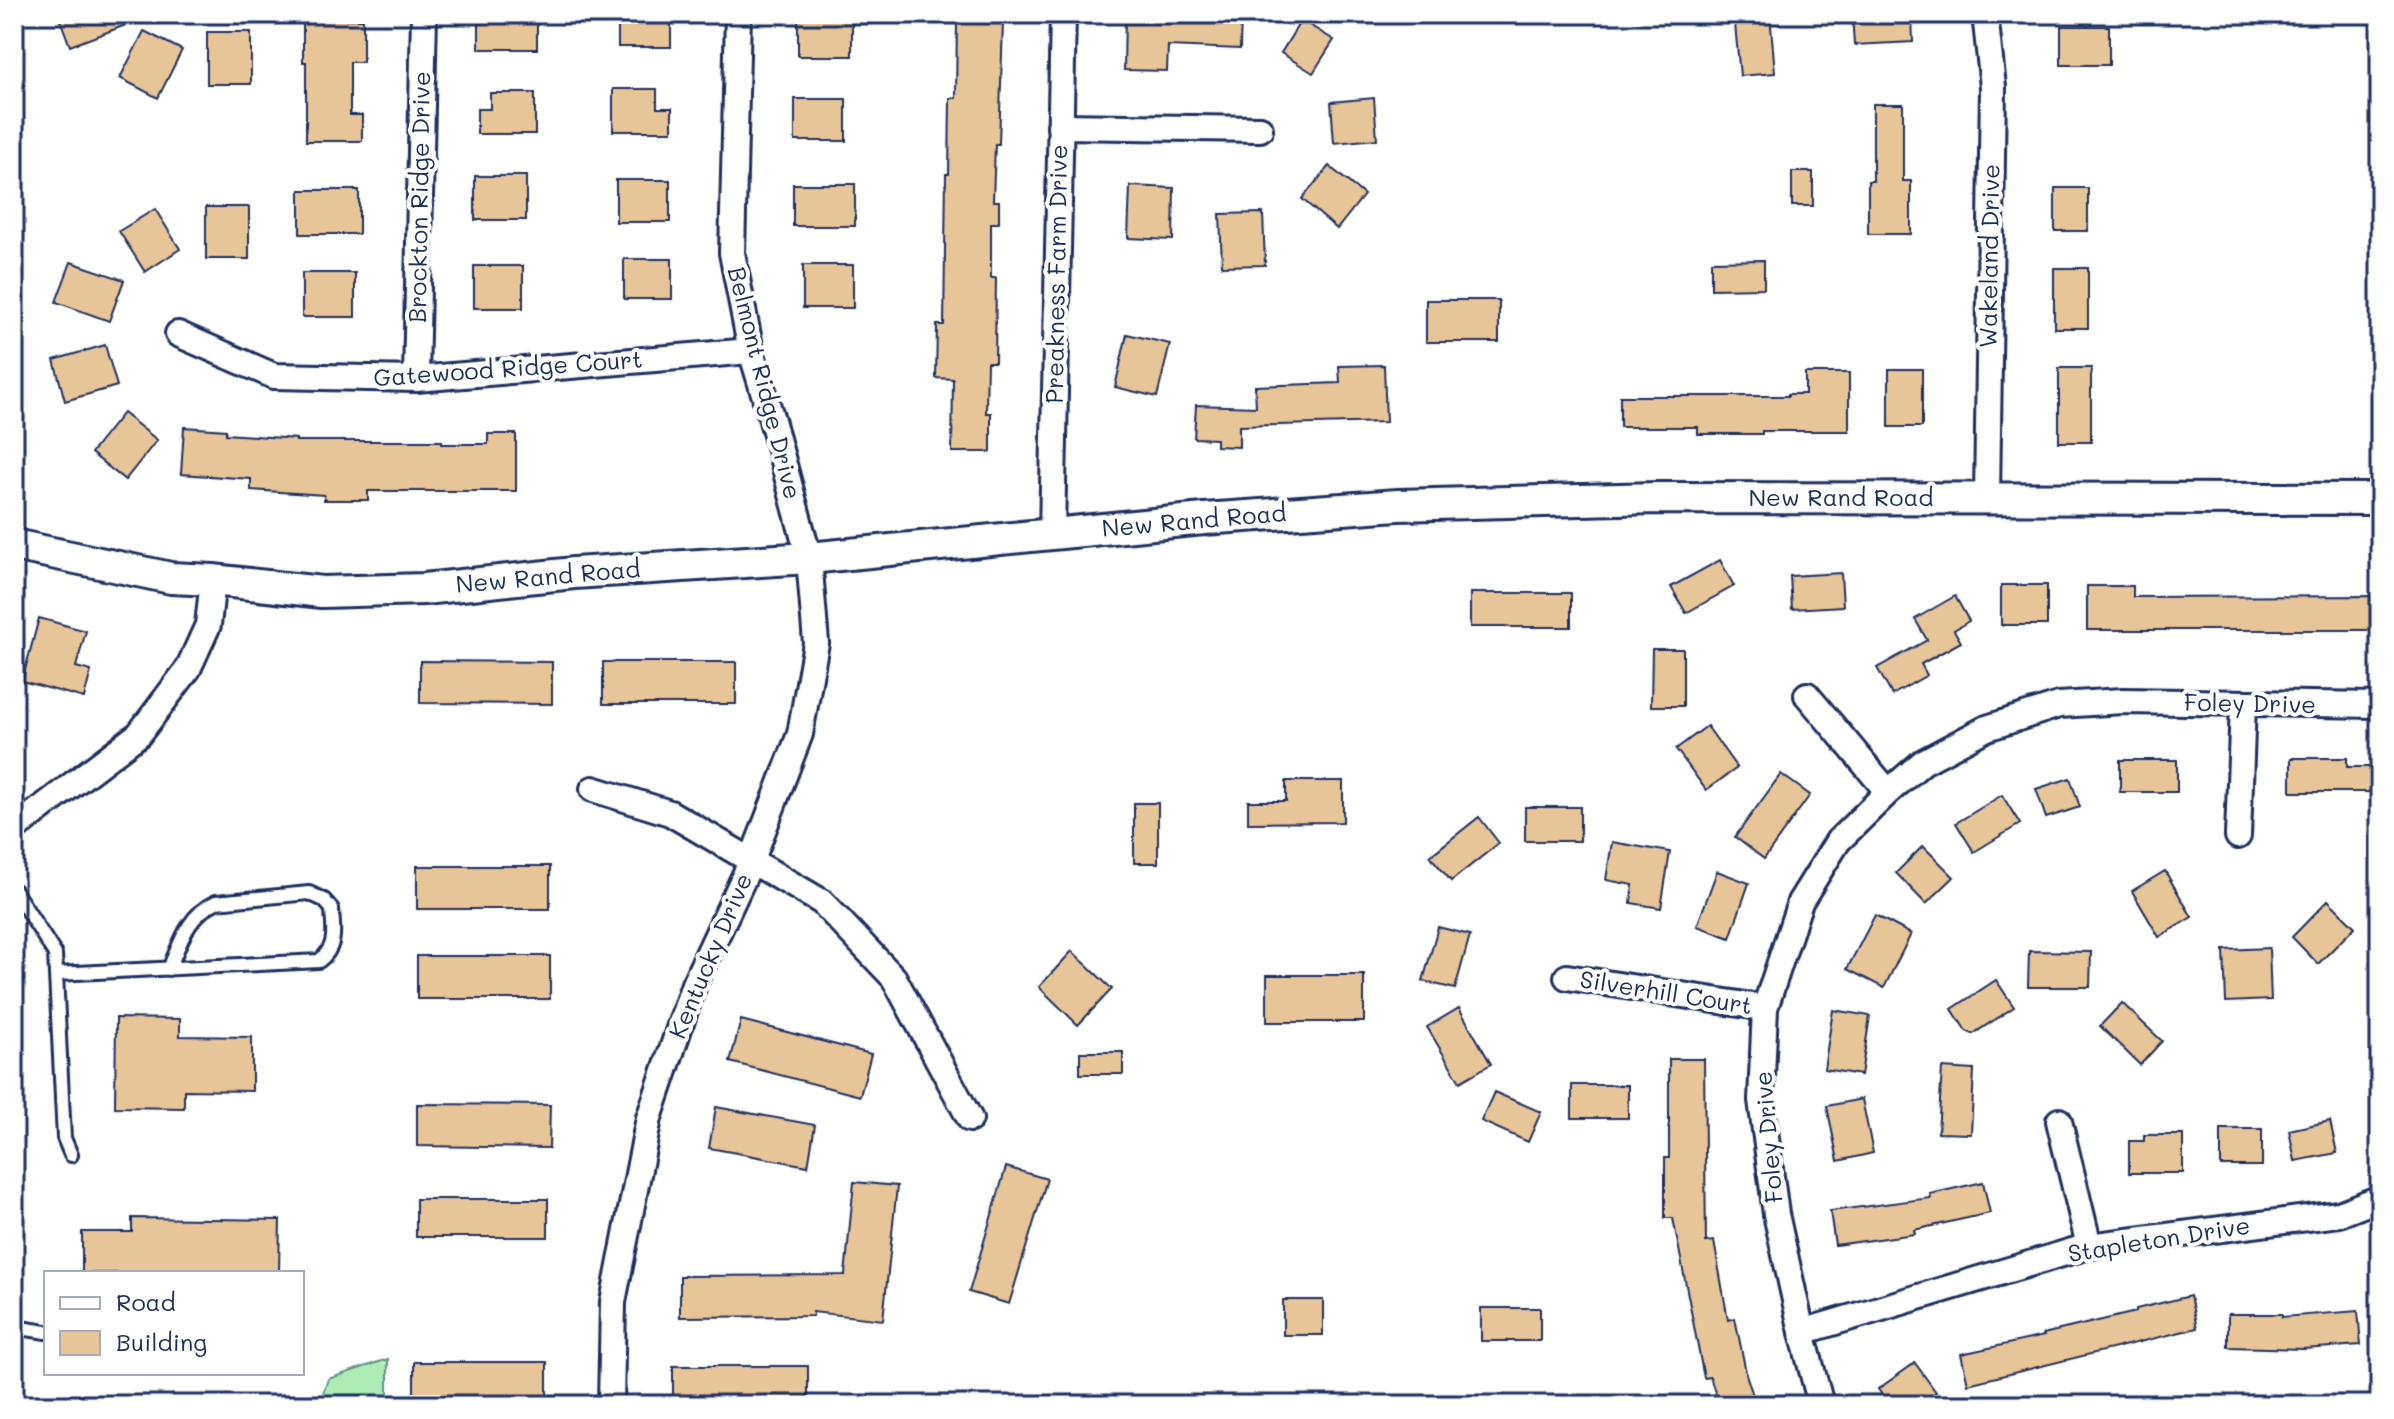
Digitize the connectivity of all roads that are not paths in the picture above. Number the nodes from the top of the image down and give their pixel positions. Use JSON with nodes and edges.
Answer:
{"nodes":[{"id":1,"x":424,"y":14,"type":"edge"},
{"id":2,"x":738,"y":14,"type":"edge"},
{"id":3,"x":1063,"y":14,"type":"edge"},
{"id":4,"x":1985,"y":14,"type":"edge"},
{"id":5,"x":1060,"y":126,"type":"junction"},
{"id":6,"x":1260,"y":129,"type":"dead end"},
{"id":7,"x":178,"y":334,"type":"dead end"},
{"id":8,"x":751,"y":351,"type":"junction"},
{"id":9,"x":416,"y":379,"type":"junction"},
{"id":10,"x":1987,"y":498,"type":"junction"},
{"id":11,"x":2380,"y":499,"type":"edge"},
{"id":12,"x":1052,"y":533,"type":"junction"},
{"id":13,"x":14,"y":545,"type":"edge"},
{"id":14,"x":809,"y":558,"type":"junction"},
{"id":15,"x":213,"y":580,"type":"junction"},
{"id":16,"x":1807,"y":695,"type":"dead end"},
{"id":17,"x":2243,"y":704,"type":"junction"},
{"id":18,"x":2380,"y":705,"type":"edge"},
{"id":19,"x":593,"y":789,"type":"dead end"},
{"id":20,"x":1888,"y":792,"type":"junction"},
{"id":21,"x":14,"y":829,"type":"edge"},
{"id":22,"x":2238,"y":836,"type":"dead end"},
{"id":23,"x":751,"y":862,"type":"junction"},
{"id":24,"x":14,"y":890,"type":"edge"},
{"id":25,"x":169,"y":969,"type":"junction"},
{"id":26,"x":56,"y":974,"type":"junction"},
{"id":27,"x":1567,"y":977,"type":"dead end"},
{"id":28,"x":1765,"y":1008,"type":"junction"},
{"id":29,"x":970,"y":1119,"type":"dead end"},
{"id":30,"x":2059,"y":1121,"type":"dead end"},
{"id":31,"x":71,"y":1155,"type":"dead end"},
{"id":32,"x":2380,"y":1198,"type":"edge"},
{"id":33,"x":2089,"y":1246,"type":"junction"},
{"id":34,"x":14,"y":1327,"type":"edge"},
{"id":35,"x":44,"y":1332,"type":"edge"},
{"id":36,"x":1802,"y":1332,"type":"junction"},
{"id":37,"x":611,"y":1405,"type":"edge"},
{"id":38,"x":1821,"y":1405,"type":"edge"}],
"edges":[{"from":1,"to":9,"type":"street","name":"Brockton Ridge Drive"},
{"from":2,"to":8,"type":"street","name":"Belmont Ridge Drive"},
{"from":3,"to":5,"type":"street","name":"Preakness Farm Drive"},
{"from":4,"to":10,"type":"street","name":"Wakeland Drive"},
{"from":5,"to":6,"type":"street"},
{"from":5,"to":12,"type":"street","name":"Preakness Farm Drive"},
{"from":7,"to":9,"type":"street","name":"Gatewood Ridge Court"},
{"from":8,"to":9,"type":"street","name":"Gatewood Ridge Court"},
{"from":8,"to":14,"type":"street","name":"Belmont Ridge Drive"},
{"from":10,"to":11,"type":"street","name":"New Rand Road"},
{"from":10,"to":12,"type":"street","name":"New Rand Road"},
{"from":12,"to":14,"type":"street","name":"New Rand Road"},
{"from":13,"to":15,"type":"street","name":"New Rand Road"},
{"from":14,"to":15,"type":"street","name":"New Rand Road"},
{"from":14,"to":23,"type":"street","name":"Kentucky Drive"},
{"from":15,"to":21,"type":"street"},
{"from":16,"to":20,"type":"street"},
{"from":17,"to":18,"type":"street","name":"Foley Drive"},
{"from":17,"to":20,"type":"street","name":"Foley Drive"},
{"from":17,"to":22,"type":"street"},
{"from":19,"to":23,"type":"street"},
{"from":20,"to":28,"type":"street","name":"Foley Drive"},
{"from":23,"to":29,"type":"street"},
{"from":23,"to":37,"type":"street","name":"Kentucky Drive"},
{"from":24,"to":26,"type":"lane"},
{"from":25,"to":25,"type":"lane"},
{"from":25,"to":26,"type":"lane"},
{"from":26,"to":31,"type":"lane"},
{"from":27,"to":28,"type":"street","name":"Silverhill Court"},
{"from":28,"to":36,"type":"street","name":"Foley Drive"},
{"from":30,"to":33,"type":"street"},
{"from":32,"to":33,"type":"street","name":"Stapleton Drive"},
{"from":33,"to":36,"type":"street","name":"Stapleton Drive"},
{"from":34,"to":35,"type":"lane"},
{"from":36,"to":38,"type":"street","name":"Foley Drive"}]}
